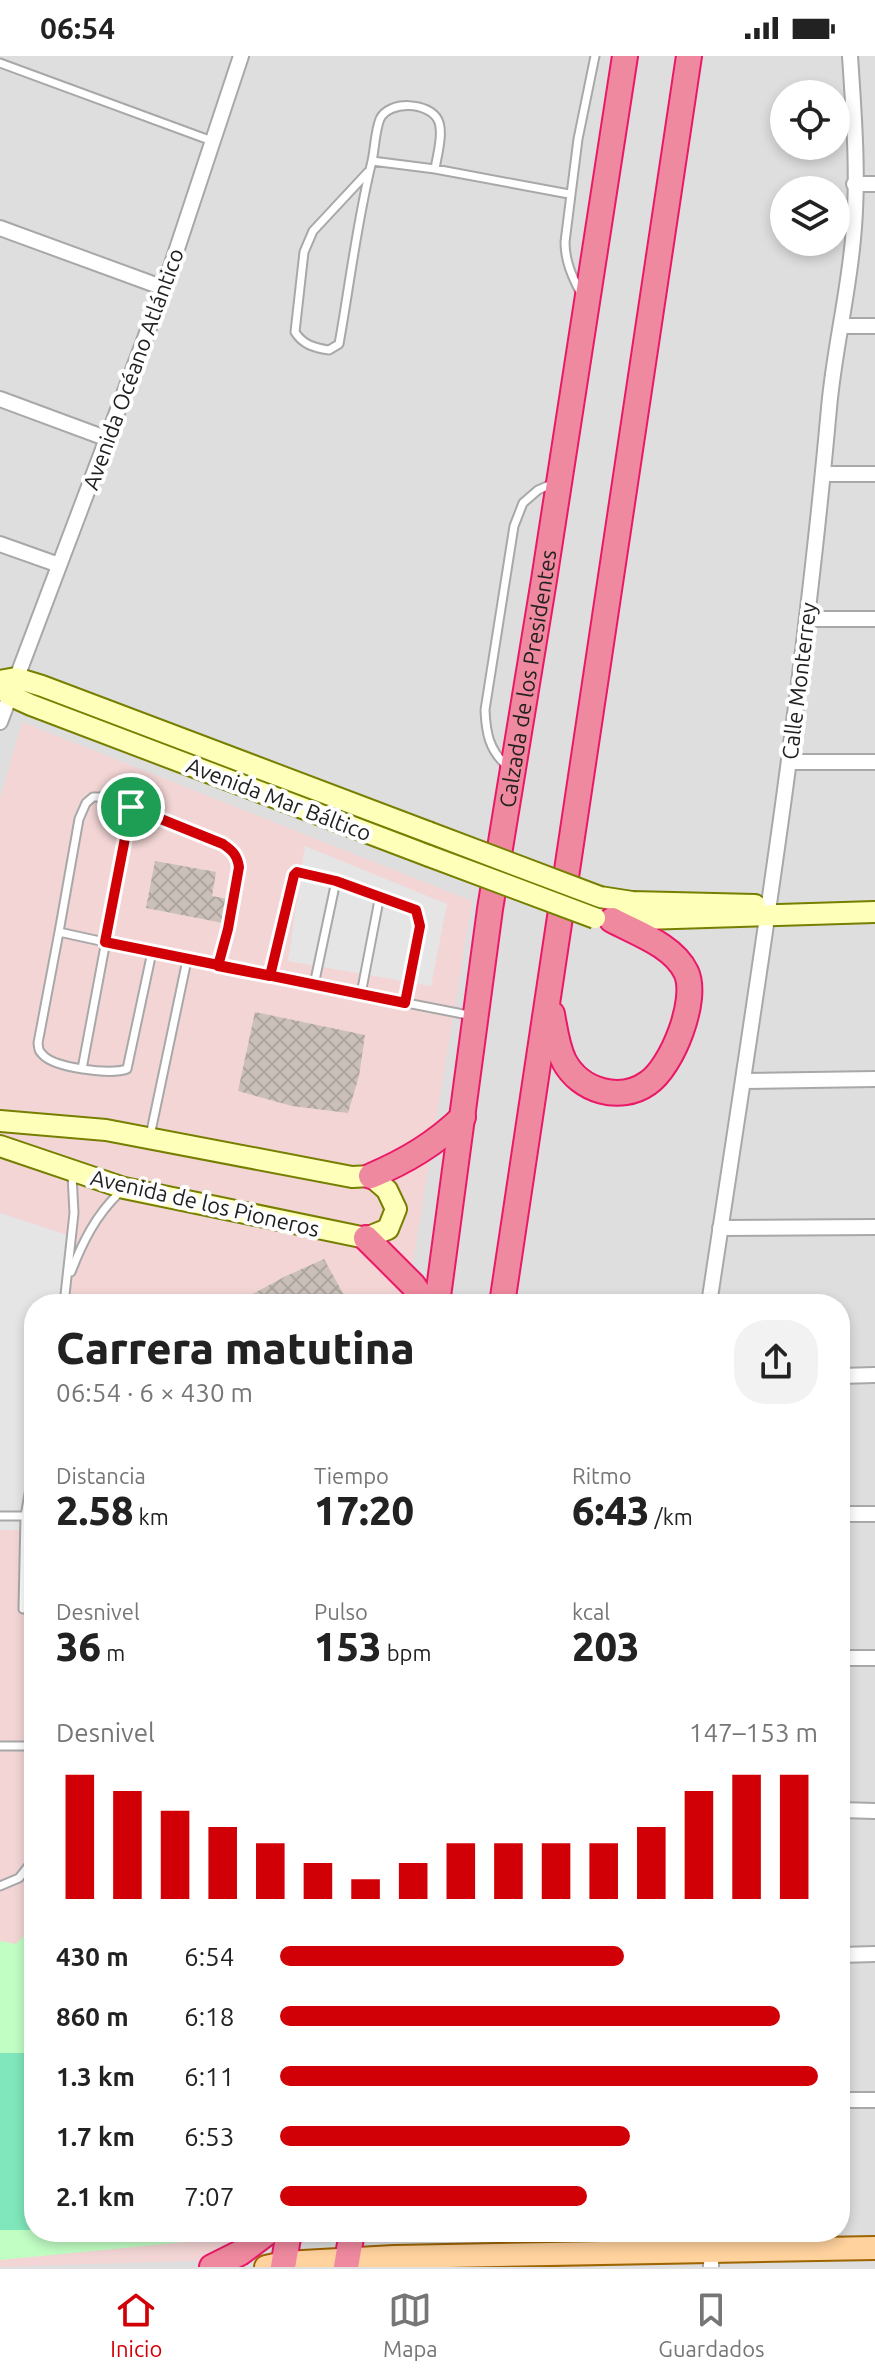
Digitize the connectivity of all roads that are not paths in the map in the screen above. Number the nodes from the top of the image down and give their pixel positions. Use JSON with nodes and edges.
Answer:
{"nodes":[{"id":1,"x":241,"y":56,"type":"edge"},
{"id":2,"x":595,"y":56,"type":"edge"},
{"id":3,"x":625,"y":56,"type":"edge"},
{"id":4,"x":689,"y":56,"type":"edge"},
{"id":5,"x":850,"y":56,"type":"edge"},
{"id":6,"x":0,"y":63,"type":"edge"},
{"id":7,"x":212,"y":142,"type":"junction"},
{"id":8,"x":372,"y":161,"type":"junction"},
{"id":9,"x":435,"y":169,"type":"junction"},
{"id":10,"x":368,"y":172,"type":"junction"},
{"id":11,"x":854,"y":184,"type":"junction"},
{"id":12,"x":875,"y":184,"type":"edge"},
{"id":13,"x":569,"y":194,"type":"junction"},
{"id":14,"x":0,"y":228,"type":"edge"},
{"id":15,"x":164,"y":288,"type":"junction"},
{"id":16,"x":587,"y":303,"type":"junction"},
{"id":17,"x":842,"y":326,"type":"junction"},
{"id":18,"x":875,"y":326,"type":"edge"},
{"id":19,"x":0,"y":399,"type":"edge"},
{"id":20,"x":108,"y":439,"type":"junction"},
{"id":21,"x":823,"y":474,"type":"junction"},
{"id":22,"x":875,"y":474,"type":"edge"},
{"id":23,"x":560,"y":480,"type":"junction"},
{"id":24,"x":0,"y":544,"type":"edge"},
{"id":25,"x":59,"y":565,"type":"junction"},
{"id":26,"x":807,"y":619,"type":"junction"},
{"id":27,"x":875,"y":619,"type":"edge"},
{"id":28,"x":6,"y":684,"type":"edge"},
{"id":29,"x":0,"y":722,"type":"edge"},
{"id":30,"x":789,"y":762,"type":"junction"},
{"id":31,"x":875,"y":762,"type":"edge"},
{"id":32,"x":513,"y":771,"type":"junction"},
{"id":33,"x":131,"y":807,"type":"junction"},
{"id":34,"x":336,"y":881,"type":"junction"},
{"id":35,"x":380,"y":895,"type":"junction"},
{"id":36,"x":602,"y":912,"type":"junction"},
{"id":37,"x":767,"y":912,"type":"junction"},
{"id":38,"x":875,"y":912,"type":"edge"},
{"id":39,"x":59,"y":932,"type":"junction"},
{"id":40,"x":105,"y":942,"type":"junction"},
{"id":41,"x":152,"y":952,"type":"junction"},
{"id":42,"x":187,"y":960,"type":"junction"},
{"id":43,"x":218,"y":966,"type":"junction"},
{"id":44,"x":270,"y":976,"type":"junction"},
{"id":45,"x":314,"y":985,"type":"junction"},
{"id":46,"x":361,"y":994,"type":"junction"},
{"id":47,"x":549,"y":994,"type":"junction"},
{"id":48,"x":405,"y":1003,"type":"junction"},
{"id":49,"x":476,"y":1016,"type":"junction"},
{"id":50,"x":82,"y":1069,"type":"junction"},
{"id":51,"x":875,"y":1079,"type":"edge"},
{"id":52,"x":744,"y":1081,"type":"junction"},
{"id":53,"x":463,"y":1117,"type":"junction"},
{"id":54,"x":10,"y":1122,"type":"edge"},
{"id":55,"x":149,"y":1138,"type":"junction"},
{"id":56,"x":7,"y":1148,"type":"edge"},
{"id":57,"x":71,"y":1172,"type":"junction"},
{"id":58,"x":371,"y":1176,"type":"junction"},
{"id":59,"x":124,"y":1188,"type":"junction"},
{"id":60,"x":875,"y":1227,"type":"edge"},
{"id":61,"x":720,"y":1228,"type":"junction"},
{"id":62,"x":366,"y":1238,"type":"junction"},
{"id":63,"x":69,"y":1278,"type":"junction"},
{"id":64,"x":66,"y":1294,"type":"edge"},
{"id":65,"x":419,"y":1294,"type":"edge"},
{"id":66,"x":438,"y":1294,"type":"edge"},
{"id":67,"x":504,"y":1294,"type":"edge"},
{"id":68,"x":710,"y":1294,"type":"edge"},
{"id":69,"x":875,"y":1375,"type":"edge"},
{"id":70,"x":850,"y":1376,"type":"edge"},
{"id":71,"x":850,"y":1514,"type":"edge"},
{"id":72,"x":875,"y":1514,"type":"edge"},
{"id":73,"x":0,"y":1516,"type":"edge"},
{"id":74,"x":24,"y":1516,"type":"edge"},
{"id":75,"x":24,"y":1594,"type":"edge"},
{"id":76,"x":23,"y":1609,"type":"dead end"},
{"id":77,"x":850,"y":1658,"type":"edge"},
{"id":78,"x":875,"y":1658,"type":"edge"},
{"id":79,"x":0,"y":1746,"type":"edge"},
{"id":80,"x":24,"y":1746,"type":"edge"},
{"id":81,"x":850,"y":1810,"type":"edge"},
{"id":82,"x":875,"y":1811,"type":"edge"},
{"id":83,"x":24,"y":1872,"type":"edge"},
{"id":84,"x":0,"y":1886,"type":"edge"},
{"id":85,"x":875,"y":1954,"type":"edge"},
{"id":86,"x":850,"y":1955,"type":"edge"},
{"id":87,"x":850,"y":2100,"type":"edge"},
{"id":88,"x":875,"y":2100,"type":"edge"},
{"id":89,"x":255,"y":2242,"type":"edge"},
{"id":90,"x":286,"y":2242,"type":"edge"},
{"id":91,"x":350,"y":2242,"type":"edge"},
{"id":92,"x":875,"y":2248,"type":"edge"},
{"id":93,"x":712,"y":2249,"type":"edge"},
{"id":94,"x":347,"y":2263,"type":"edge"},
{"id":95,"x":278,"y":2266,"type":"edge"},
{"id":96,"x":212,"y":2267,"type":"edge"}],
"edges":[{"from":1,"to":7,"type":"street","name":"Avenida Océano Atlántico"},
{"from":2,"to":13,"type":"lane"},
{"from":3,"to":16,"type":"highway","name":"Calzada de los Presidentes"},
{"from":4,"to":47,"type":"highway"},
{"from":5,"to":11,"type":"street","name":"Calle Monterrey"},
{"from":6,"to":7,"type":"lane"},
{"from":7,"to":15,"type":"street","name":"Avenida Océano Atlántico"},
{"from":8,"to":9,"type":"lane"},
{"from":8,"to":9,"type":"lane"},
{"from":8,"to":10,"type":"lane"},
{"from":9,"to":13,"type":"lane"},
{"from":10,"to":10,"type":"lane"},
{"from":11,"to":12,"type":"street"},
{"from":11,"to":17,"type":"street","name":"Calle Monterrey"},
{"from":13,"to":16,"type":"lane"},
{"from":14,"to":15,"type":"street"},
{"from":15,"to":20,"type":"street","name":"Avenida Océano Atlántico"},
{"from":16,"to":23,"type":"highway","name":"Calzada de los Presidentes"},
{"from":17,"to":18,"type":"street"},
{"from":17,"to":21,"type":"street","name":"Calle Monterrey"},
{"from":19,"to":20,"type":"street"},
{"from":20,"to":25,"type":"street","name":"Avenida Océano Atlántico"},
{"from":21,"to":22,"type":"street"},
{"from":21,"to":26,"type":"street","name":"Calle Monterrey"},
{"from":23,"to":32,"type":"highway","name":"Calzada de los Presidentes"},
{"from":23,"to":32,"type":"lane"},
{"from":24,"to":25,"type":"street"},
{"from":25,"to":28,"type":"street","name":"Avenida Océano Atlántico"},
{"from":26,"to":27,"type":"street"},
{"from":26,"to":30,"type":"street","name":"Calle Monterrey"},
{"from":28,"to":29,"type":"street","name":"Avenida Océano Atlántico"},
{"from":28,"to":36,"type":"street","name":"Avenida Mar Báltico","bridge":true},
{"from":28,"to":36,"type":"street","name":"Avenida Mar Báltico","bridge":true},
{"from":30,"to":31,"type":"street"},
{"from":30,"to":37,"type":"street","name":"Calle Monterrey"},
{"from":32,"to":49,"type":"highway","name":"Calzada de los Presidentes"},
{"from":33,"to":39,"type":"lane"},
{"from":33,"to":40,"type":"lane"},
{"from":33,"to":43,"type":"lane"},
{"from":34,"to":35,"type":"lane"},
{"from":34,"to":44,"type":"lane"},
{"from":34,"to":45,"type":"lane"},
{"from":35,"to":46,"type":"lane"},
{"from":35,"to":48,"type":"lane"},
{"from":36,"to":37,"type":"street"},
{"from":36,"to":47,"type":"highway"},
{"from":37,"to":38,"type":"street"},
{"from":37,"to":52,"type":"street","name":"Calle Monterrey"},
{"from":39,"to":40,"type":"lane"},
{"from":39,"to":50,"type":"lane"},
{"from":40,"to":41,"type":"lane"},
{"from":40,"to":50,"type":"lane"},
{"from":41,"to":42,"type":"lane"},
{"from":41,"to":50,"type":"lane"},
{"from":42,"to":43,"type":"lane"},
{"from":42,"to":55,"type":"lane"},
{"from":43,"to":44,"type":"lane"},
{"from":44,"to":45,"type":"lane"},
{"from":45,"to":46,"type":"lane"},
{"from":46,"to":48,"type":"lane"},
{"from":47,"to":67,"type":"highway"},
{"from":48,"to":49,"type":"lane"},
{"from":49,"to":53,"type":"highway","name":"Calzada de los Presidentes"},
{"from":51,"to":52,"type":"street"},
{"from":52,"to":61,"type":"street","name":"Calle Monterrey"},
{"from":53,"to":58,"type":"highway"},
{"from":53,"to":66,"type":"highway","name":"Calzada de los Presidentes"},
{"from":54,"to":55,"type":"street"},
{"from":54,"to":56,"type":"street"},
{"from":55,"to":58,"type":"street"},
{"from":56,"to":57,"type":"street","name":"Avenida de los Pioneros"},
{"from":57,"to":59,"type":"street","name":"Avenida de los Pioneros"},
{"from":57,"to":63,"type":"lane"},
{"from":58,"to":62,"type":"street"},
{"from":59,"to":62,"type":"street","name":"Avenida de los Pioneros"},
{"from":59,"to":63,"type":"lane"},
{"from":60,"to":61,"type":"street"},
{"from":61,"to":68,"type":"street","name":"Calle Monterrey"},
{"from":62,"to":65,"type":"highway"},
{"from":63,"to":64,"type":"lane"},
{"from":69,"to":70,"type":"street"},
{"from":71,"to":72,"type":"street"},
{"from":73,"to":74,"type":"lane"},
{"from":75,"to":76,"type":"lane"},
{"from":77,"to":78,"type":"street"},
{"from":79,"to":80,"type":"lane"},
{"from":81,"to":82,"type":"street"},
{"from":83,"to":84,"type":"lane"},
{"from":85,"to":86,"type":"street"},
{"from":87,"to":88,"type":"street"},
{"from":89,"to":96,"type":"highway"},
{"from":90,"to":95,"type":"highway"},
{"from":91,"to":94,"type":"highway"},
{"from":92,"to":93,"type":"main road"},
{"from":93,"to":94,"type":"main road"},
{"from":94,"to":95,"type":"main road"}]}
